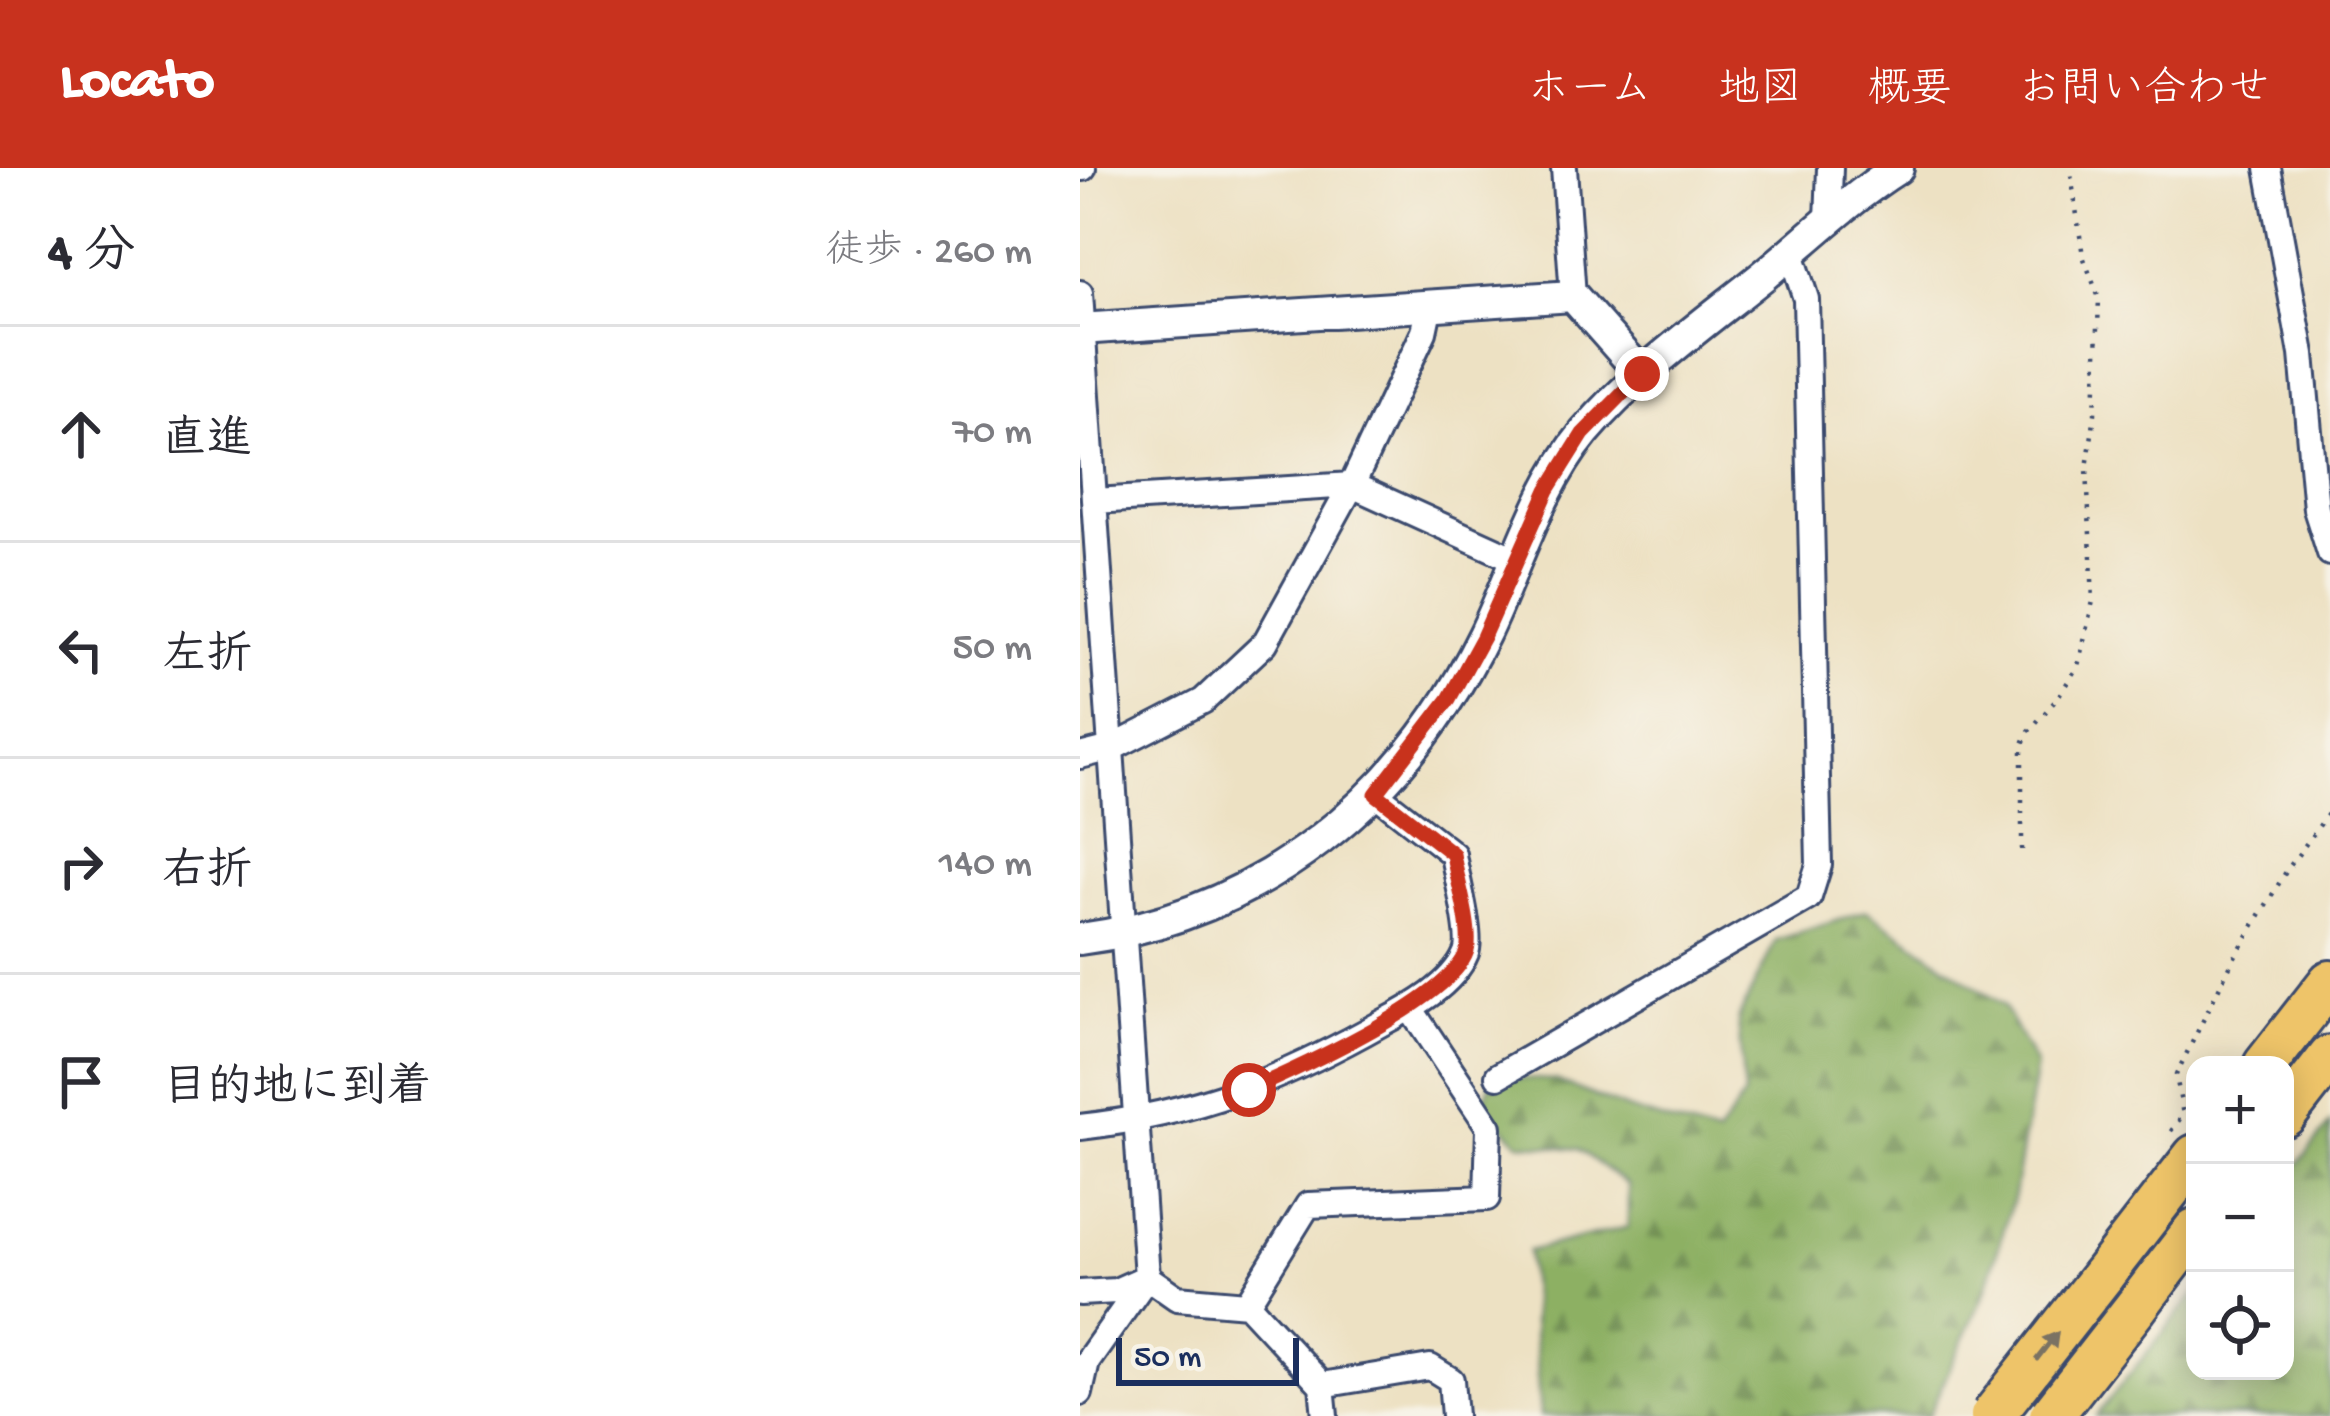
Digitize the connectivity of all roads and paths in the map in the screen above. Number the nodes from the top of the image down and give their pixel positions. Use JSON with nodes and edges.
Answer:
{"nodes":[{"id":1,"x":1564,"y":168,"type":"edge"},
{"id":2,"x":1830,"y":168,"type":"edge"},
{"id":3,"x":1898,"y":168,"type":"edge"},
{"id":4,"x":2070,"y":168,"type":"edge"},
{"id":5,"x":2268,"y":168,"type":"edge"},
{"id":6,"x":1828,"y":220,"type":"junction"},
{"id":7,"x":1791,"y":253,"type":"junction"},
{"id":8,"x":1080,"y":293,"type":"edge"},
{"id":9,"x":1573,"y":296,"type":"junction"},
{"id":10,"x":1430,"y":304,"type":"junction"},
{"id":11,"x":1082,"y":329,"type":"edge"},
{"id":12,"x":1642,"y":374,"type":"junction"},
{"id":13,"x":1352,"y":485,"type":"junction"},
{"id":14,"x":1095,"y":501,"type":"junction"},
{"id":15,"x":2330,"y":553,"type":"edge"},
{"id":16,"x":1517,"y":560,"type":"junction"},
{"id":17,"x":1112,"y":748,"type":"junction"},
{"id":18,"x":1080,"y":757,"type":"edge"},
{"id":19,"x":1376,"y":794,"type":"junction"},
{"id":20,"x":2330,"y":812,"type":"edge"},
{"id":21,"x":2022,"y":850,"type":"dead end"},
{"id":22,"x":1125,"y":933,"type":"junction"},
{"id":23,"x":1080,"y":939,"type":"edge"},
{"id":24,"x":2330,"y":982,"type":"edge"},
{"id":25,"x":1410,"y":1008,"type":"junction"},
{"id":26,"x":2272,"y":1056,"type":"edge"},
{"id":27,"x":2330,"y":1057,"type":"edge"},
{"id":28,"x":1498,"y":1076,"type":"dead end"},
{"id":29,"x":2294,"y":1103,"type":"edge"},
{"id":30,"x":1138,"y":1120,"type":"junction"},
{"id":31,"x":1080,"y":1126,"type":"edge"},
{"id":32,"x":2182,"y":1145,"type":"edge"},
{"id":33,"x":2186,"y":1242,"type":"edge"},
{"id":34,"x":1147,"y":1277,"type":"junction"},
{"id":35,"x":1080,"y":1293,"type":"edge"},
{"id":36,"x":1247,"y":1304,"type":"junction"},
{"id":37,"x":1322,"y":1385,"type":"junction"},
{"id":38,"x":1080,"y":1393,"type":"edge"},
{"id":39,"x":1325,"y":1416,"type":"edge"},
{"id":40,"x":1454,"y":1416,"type":"edge"},
{"id":41,"x":1992,"y":1416,"type":"edge"},
{"id":42,"x":2050,"y":1416,"type":"edge"}],
"edges":[{"from":1,"to":9,"type":"street"},
{"from":2,"to":6,"type":"street"},
{"from":3,"to":6,"type":"street"},
{"from":4,"to":21,"type":"path"},
{"from":5,"to":15,"type":"street"},
{"from":6,"to":7,"type":"street"},
{"from":7,"to":12,"type":"street"},
{"from":7,"to":28,"type":"street"},
{"from":8,"to":11,"type":"street"},
{"from":9,"to":10,"type":"street"},
{"from":9,"to":12,"type":"street"},
{"from":10,"to":11,"type":"street"},
{"from":10,"to":13,"type":"street"},
{"from":11,"to":14,"type":"street"},
{"from":12,"to":16,"type":"street"},
{"from":13,"to":14,"type":"street"},
{"from":13,"to":16,"type":"street"},
{"from":13,"to":17,"type":"street"},
{"from":14,"to":17,"type":"street"},
{"from":16,"to":19,"type":"street"},
{"from":17,"to":18,"type":"street"},
{"from":17,"to":22,"type":"street"},
{"from":19,"to":22,"type":"street"},
{"from":19,"to":25,"type":"street"},
{"from":20,"to":32,"type":"path"},
{"from":22,"to":23,"type":"street"},
{"from":22,"to":30,"type":"street"},
{"from":24,"to":26,"type":"highway"},
{"from":25,"to":30,"type":"street"},
{"from":25,"to":36,"type":"street"},
{"from":27,"to":29,"type":"highway"},
{"from":30,"to":31,"type":"street"},
{"from":30,"to":34,"type":"street"},
{"from":41,"to":32,"type":"highway","one_way":true,"bridge":true},
{"from":33,"to":42,"type":"highway","bridge":true},
{"from":34,"to":35,"type":"street"},
{"from":34,"to":36,"type":"street"},
{"from":34,"to":38,"type":"street"},
{"from":36,"to":37,"type":"street"},
{"from":37,"to":39,"type":"street"},
{"from":37,"to":40,"type":"street"}]}
